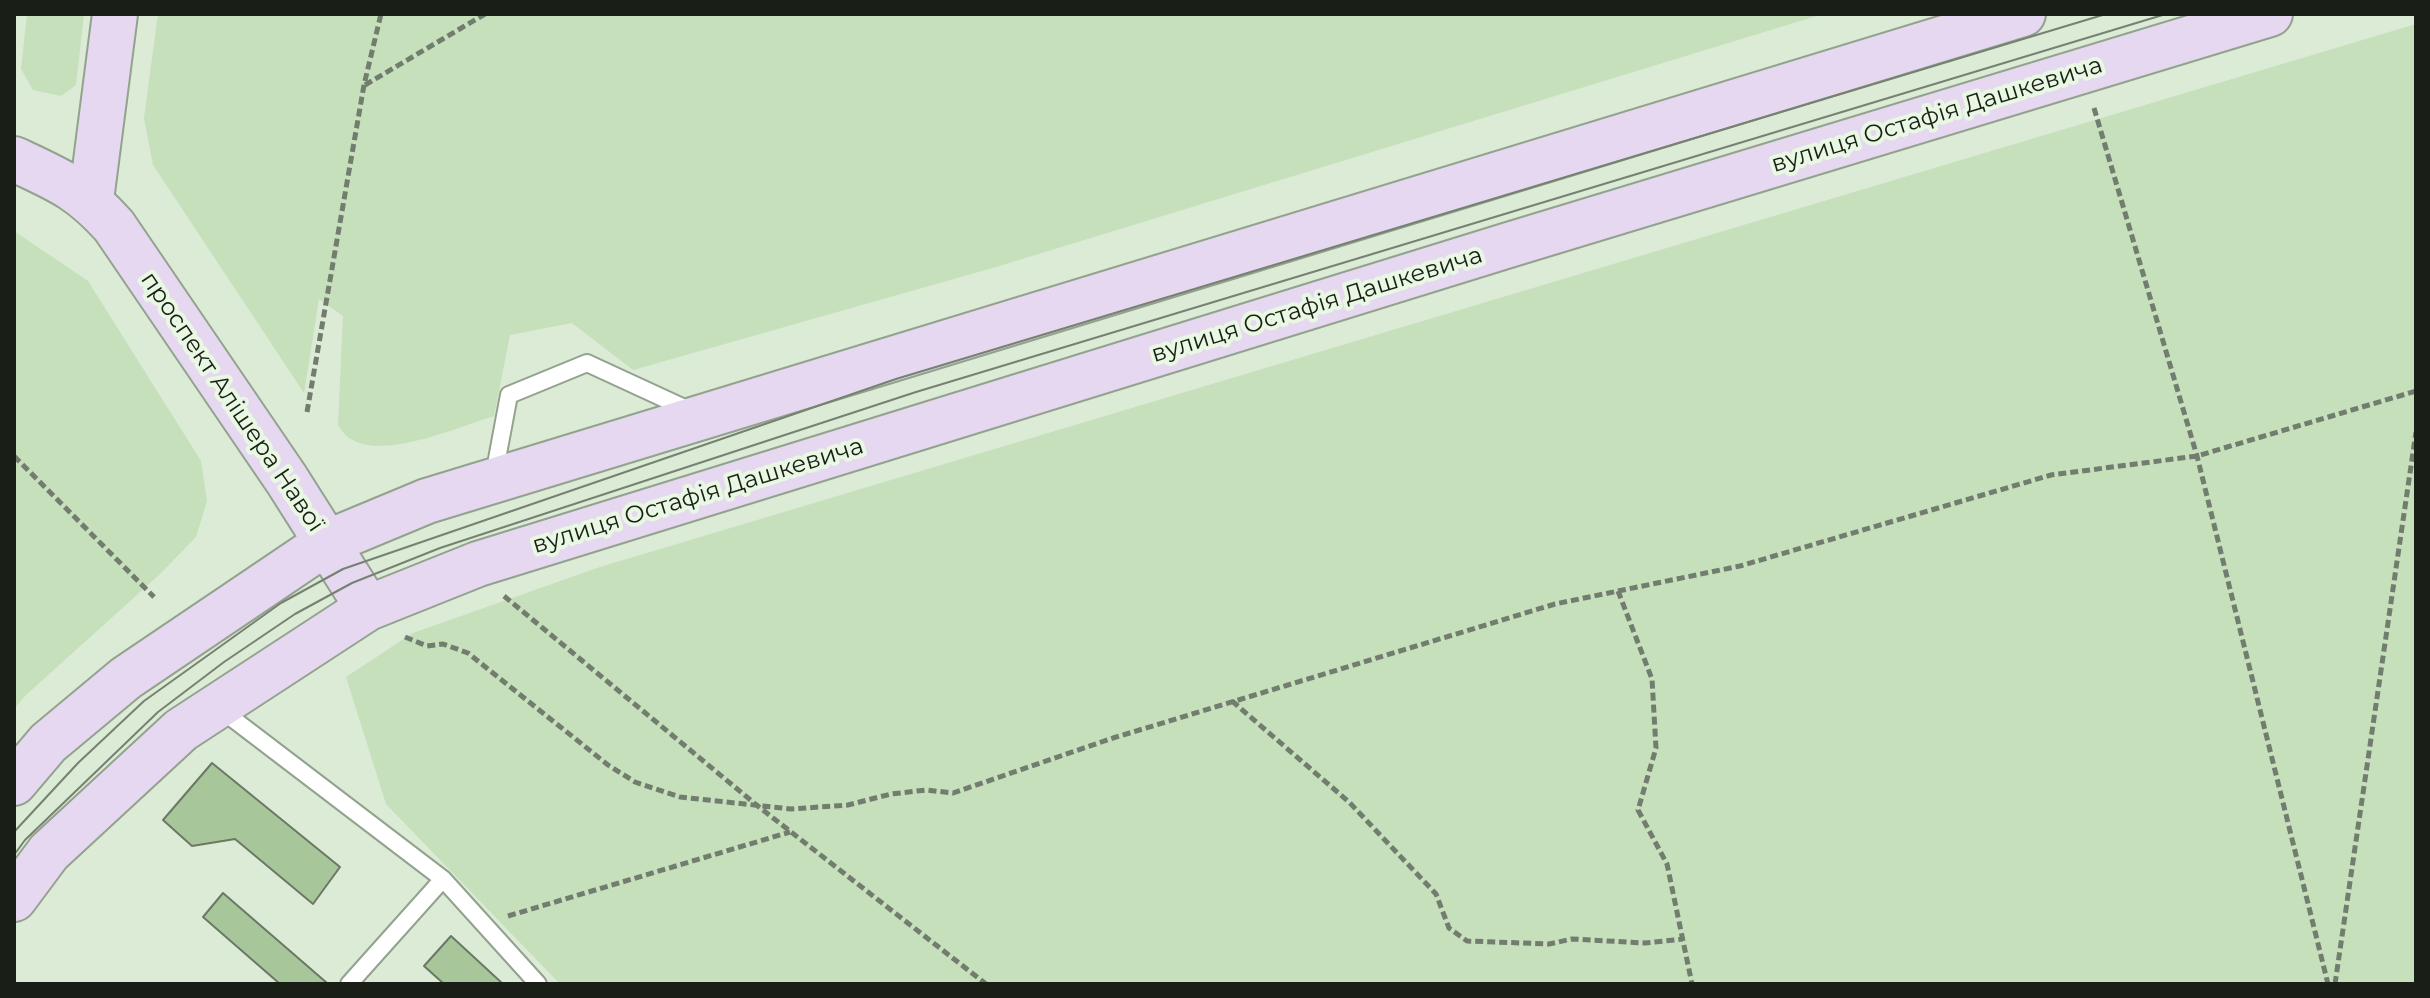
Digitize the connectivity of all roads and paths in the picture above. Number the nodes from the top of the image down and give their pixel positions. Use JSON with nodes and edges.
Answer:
{"nodes":[{"id":1,"x":115,"y":14,"type":"edge"},
{"id":2,"x":381,"y":14,"type":"edge"},
{"id":3,"x":485,"y":14,"type":"edge"},
{"id":4,"x":2023,"y":14,"type":"edge"},
{"id":5,"x":2270,"y":14,"type":"edge"},
{"id":6,"x":364,"y":85,"type":"junction"},
{"id":7,"x":2092,"y":104,"type":"dead end"},
{"id":8,"x":14,"y":159,"type":"edge"},
{"id":9,"x":91,"y":200,"type":"junction"},
{"id":10,"x":2416,"y":391,"type":"edge"},
{"id":11,"x":307,"y":412,"type":"dead end"},
{"id":12,"x":704,"y":417,"type":"junction"},
{"id":13,"x":2416,"y":432,"type":"edge"},
{"id":14,"x":14,"y":456,"type":"edge"},
{"id":15,"x":2197,"y":456,"type":"junction"},
{"id":16,"x":493,"y":481,"type":"junction"},
{"id":17,"x":326,"y":543,"type":"junction"},
{"id":18,"x":478,"y":564,"type":"junction"},
{"id":19,"x":1618,"y":591,"type":"junction"},
{"id":20,"x":154,"y":597,"type":"dead end"},
{"id":21,"x":368,"y":608,"type":"junction"},
{"id":22,"x":402,"y":636,"type":"dead end"},
{"id":23,"x":1232,"y":701,"type":"junction"},
{"id":24,"x":215,"y":706,"type":"junction"},
{"id":25,"x":14,"y":783,"type":"edge"},
{"id":26,"x":759,"y":807,"type":"junction"},
{"id":27,"x":791,"y":832,"type":"junction"},
{"id":28,"x":443,"y":879,"type":"junction"},
{"id":29,"x":14,"y":899,"type":"edge"},
{"id":30,"x":484,"y":923,"type":"junction"},
{"id":31,"x":1683,"y":939,"type":"junction"},
{"id":32,"x":349,"y":984,"type":"edge"},
{"id":33,"x":538,"y":984,"type":"edge"},
{"id":34,"x":986,"y":984,"type":"edge"},
{"id":35,"x":1692,"y":984,"type":"edge"},
{"id":36,"x":2328,"y":984,"type":"edge"},
{"id":37,"x":2335,"y":984,"type":"edge"}],
"edges":[{"from":1,"to":9,"type":"street"},
{"from":2,"to":6,"type":"path"},
{"from":3,"to":6,"type":"path"},
{"from":4,"to":12,"type":"street"},
{"from":5,"to":18,"type":"street","name":"вулиця Остафія Дашкевича"},
{"from":6,"to":11,"type":"path"},
{"from":7,"to":15,"type":"path"},
{"from":8,"to":9,"type":"street","name":"проспект Алішера Навої"},
{"from":9,"to":17,"type":"street","name":"проспект Алішера Навої"},
{"from":10,"to":15,"type":"path"},
{"from":12,"to":16,"type":"street"},
{"from":12,"to":16,"type":"lane"},
{"from":13,"to":37,"type":"path"},
{"from":14,"to":20,"type":"path"},
{"from":15,"to":19,"type":"path"},
{"from":15,"to":36,"type":"path"},
{"from":16,"to":17,"type":"street"},
{"from":17,"to":21,"type":"street","name":"проспект Алішера Навої"},
{"from":17,"to":25,"type":"street"},
{"from":18,"to":21,"type":"street","name":"вулиця Остафія Дашкевича"},
{"from":18,"to":26,"type":"path"},
{"from":19,"to":23,"type":"path"},
{"from":19,"to":31,"type":"path"},
{"from":21,"to":24,"type":"street","name":"вулиця Остафія Дашкевича"},
{"from":22,"to":26,"type":"path"},
{"from":23,"to":26,"type":"path"},
{"from":23,"to":31,"type":"path"},
{"from":24,"to":28,"type":"lane"},
{"from":24,"to":29,"type":"street","name":"вулиця Остафія Дашкевича"},
{"from":26,"to":27,"type":"path"},
{"from":27,"to":30,"type":"path"},
{"from":27,"to":34,"type":"path"},
{"from":28,"to":30,"type":"lane"},
{"from":28,"to":32,"type":"lane"},
{"from":30,"to":33,"type":"lane"},
{"from":31,"to":35,"type":"path"}]}
